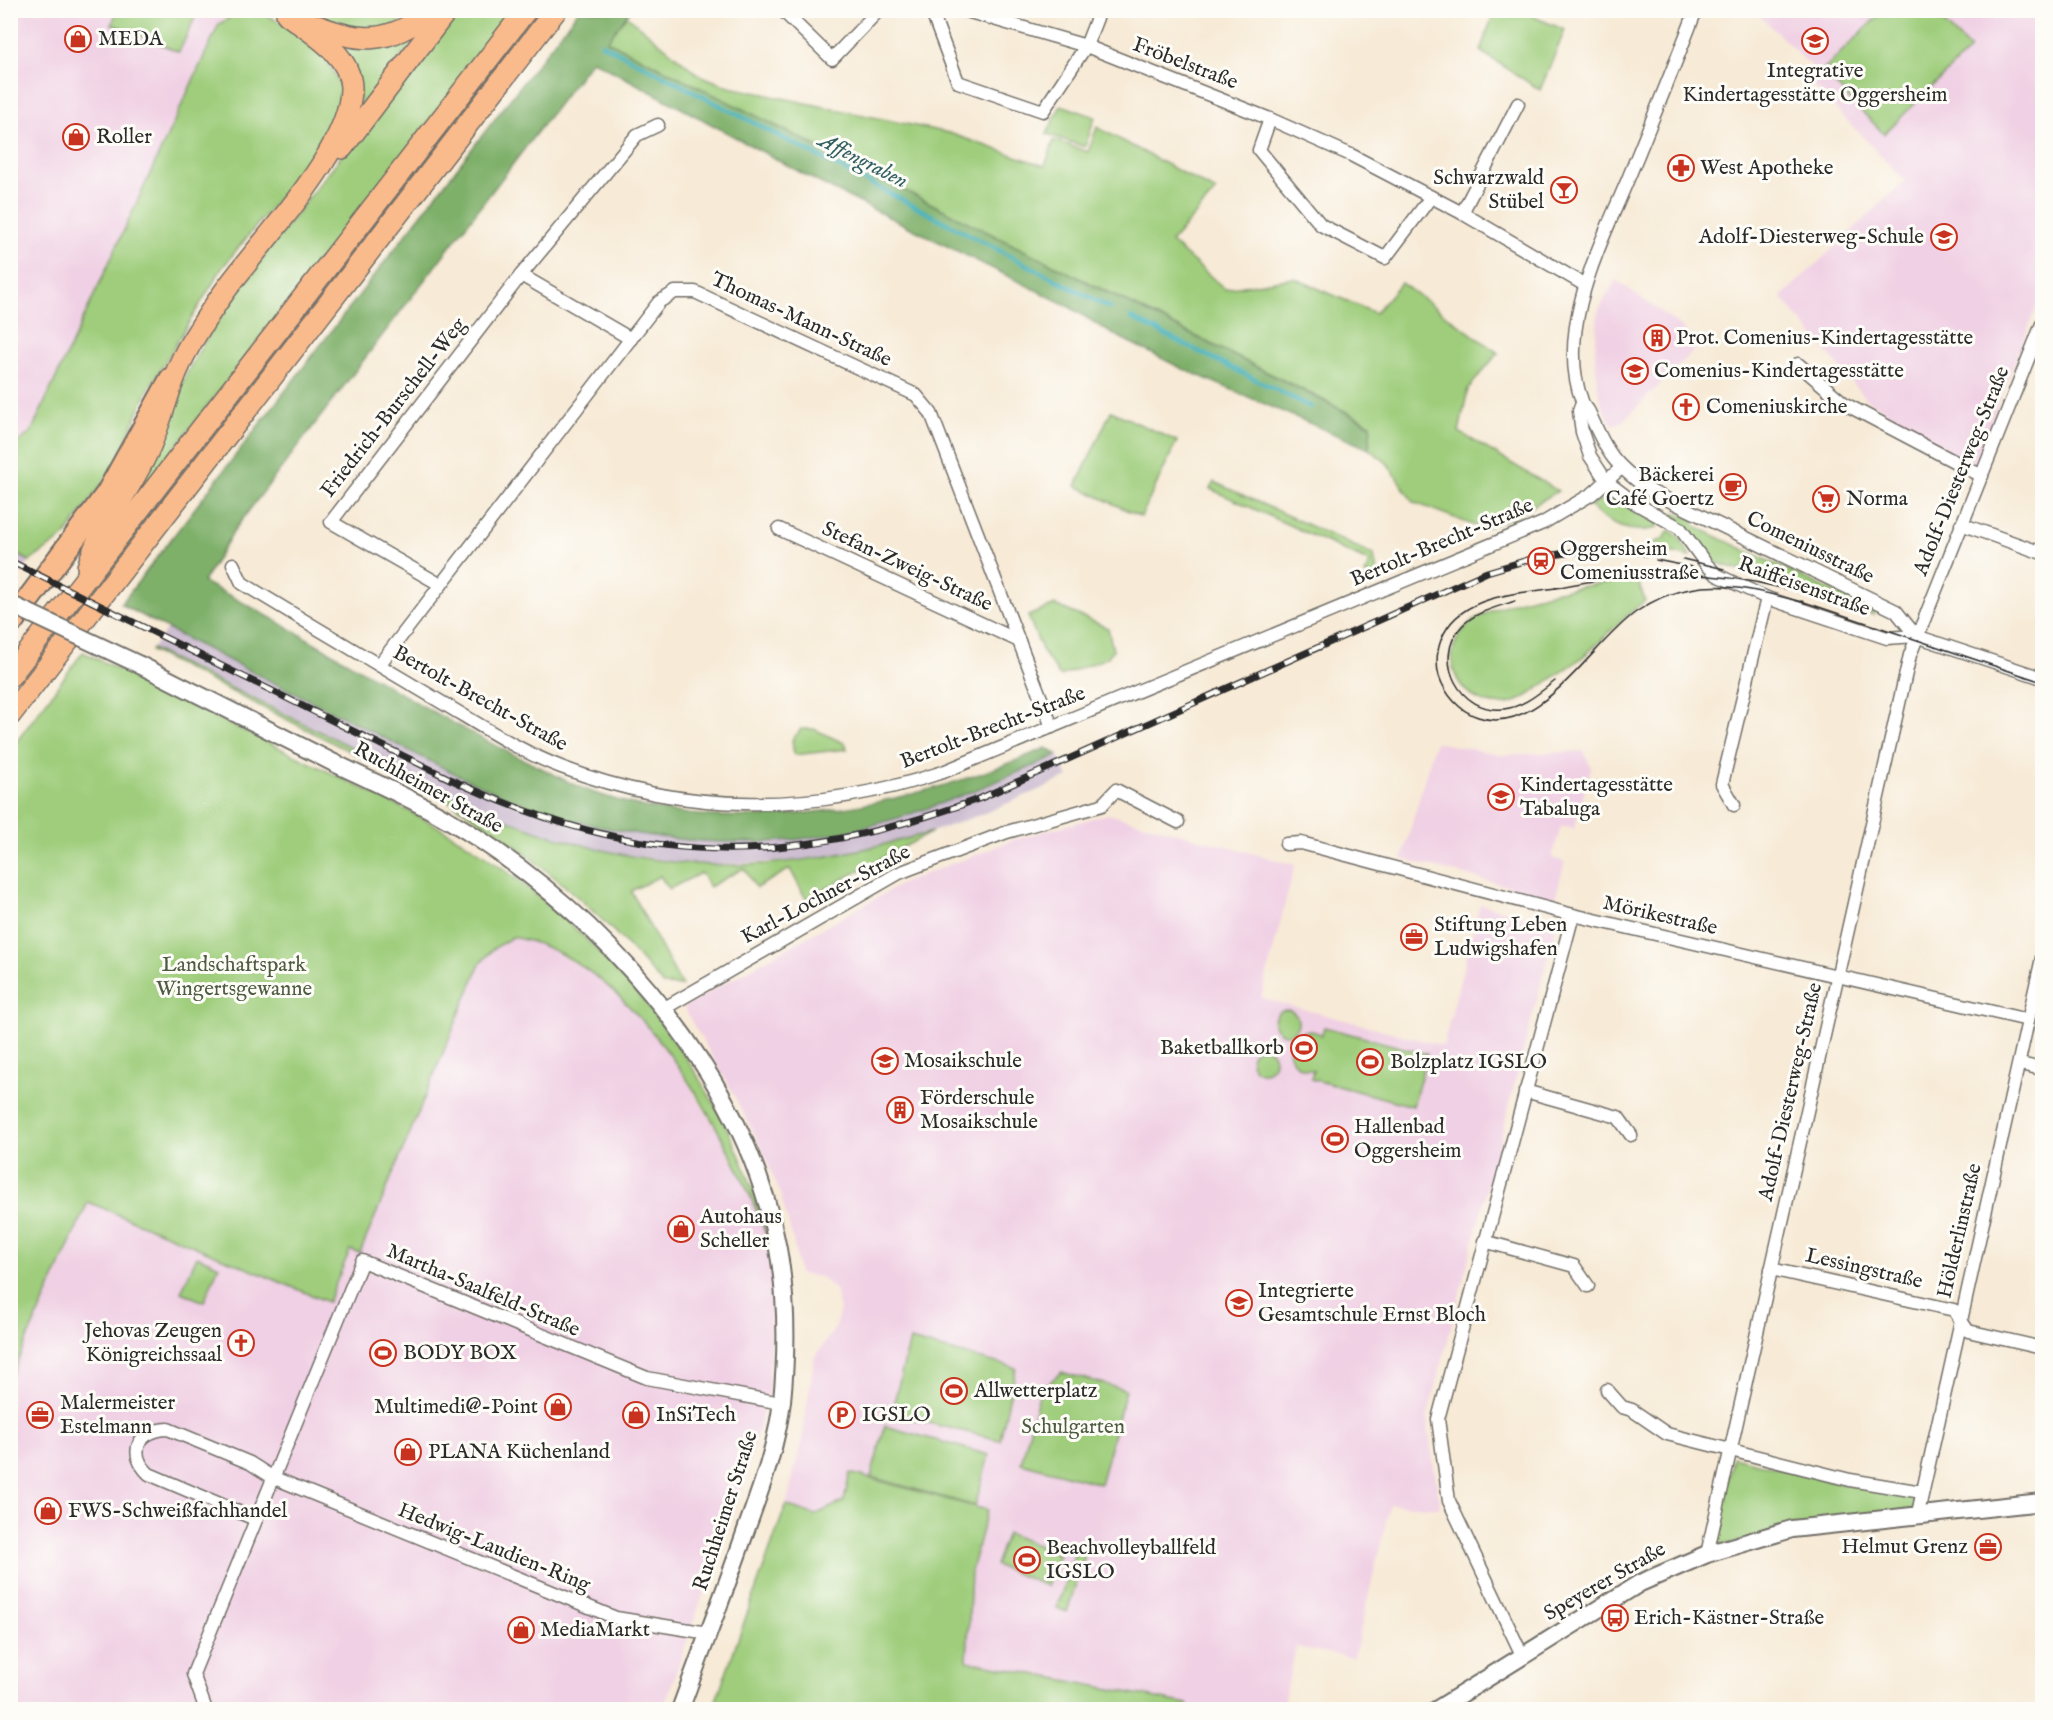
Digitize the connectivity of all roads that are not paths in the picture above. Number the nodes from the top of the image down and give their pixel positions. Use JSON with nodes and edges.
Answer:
{"nodes":[{"id":1,"x":433,"y":10,"type":"edge"},
{"id":2,"x":447,"y":10,"type":"edge"},
{"id":3,"x":526,"y":10,"type":"edge"},
{"id":4,"x":556,"y":10,"type":"edge"},
{"id":5,"x":782,"y":10,"type":"edge"},
{"id":6,"x":879,"y":10,"type":"edge"},
{"id":7,"x":931,"y":10,"type":"edge"},
{"id":8,"x":963,"y":10,"type":"edge"},
{"id":9,"x":1100,"y":10,"type":"edge"},
{"id":10,"x":1696,"y":10,"type":"edge"},
{"id":11,"x":284,"y":12,"type":"edge"},
{"id":12,"x":1086,"y":46,"type":"junction"},
{"id":13,"x":1518,"y":104,"type":"dead end"},
{"id":14,"x":1270,"y":118,"type":"junction"},
{"id":15,"x":658,"y":125,"type":"dead end"},
{"id":16,"x":316,"y":174,"type":"junction"},
{"id":17,"x":1431,"y":197,"type":"junction"},
{"id":18,"x":1462,"y":213,"type":"junction"},
{"id":19,"x":521,"y":275,"type":"junction"},
{"id":20,"x":1585,"y":285,"type":"junction"},
{"id":21,"x":2043,"y":324,"type":"edge"},
{"id":22,"x":631,"y":339,"type":"junction"},
{"id":23,"x":1798,"y":364,"type":"dead end"},
{"id":24,"x":171,"y":379,"type":"junction"},
{"id":25,"x":1582,"y":403,"type":"junction"},
{"id":26,"x":1620,"y":469,"type":"junction"},
{"id":27,"x":1982,"y":476,"type":"junction"},
{"id":28,"x":1607,"y":482,"type":"junction"},
{"id":29,"x":1961,"y":524,"type":"junction"},
{"id":30,"x":779,"y":530,"type":"dead end"},
{"id":31,"x":2043,"y":553,"type":"edge"},
{"id":32,"x":233,"y":564,"type":"dead end"},
{"id":33,"x":83,"y":583,"type":"junction"},
{"id":34,"x":441,"y":585,"type":"junction"},
{"id":35,"x":1767,"y":598,"type":"junction"},
{"id":36,"x":10,"y":604,"type":"edge"},
{"id":37,"x":10,"y":624,"type":"edge"},
{"id":38,"x":1916,"y":636,"type":"junction"},
{"id":39,"x":1019,"y":641,"type":"junction"},
{"id":40,"x":379,"y":665,"type":"junction"},
{"id":41,"x":10,"y":676,"type":"edge"},
{"id":42,"x":2043,"y":678,"type":"edge"},
{"id":43,"x":10,"y":715,"type":"edge"},
{"id":44,"x":1052,"y":727,"type":"junction"},
{"id":45,"x":1734,"y":806,"type":"dead end"},
{"id":46,"x":1178,"y":822,"type":"dead end"},
{"id":47,"x":1286,"y":844,"type":"dead end"},
{"id":48,"x":1572,"y":915,"type":"junction"},
{"id":49,"x":2043,"y":958,"type":"edge"},
{"id":50,"x":1837,"y":976,"type":"junction"},
{"id":51,"x":663,"y":1009,"type":"junction"},
{"id":52,"x":2028,"y":1020,"type":"junction"},
{"id":53,"x":2020,"y":1064,"type":"junction"},
{"id":54,"x":2043,"y":1069,"type":"edge"},
{"id":55,"x":1525,"y":1091,"type":"junction"},
{"id":56,"x":1631,"y":1134,"type":"dead end"},
{"id":57,"x":1484,"y":1241,"type":"junction"},
{"id":58,"x":1771,"y":1269,"type":"junction"},
{"id":59,"x":1588,"y":1286,"type":"dead end"},
{"id":60,"x":1960,"y":1318,"type":"junction"},
{"id":61,"x":2043,"y":1348,"type":"edge"},
{"id":62,"x":1607,"y":1390,"type":"dead end"},
{"id":63,"x":781,"y":1403,"type":"junction"},
{"id":64,"x":1730,"y":1451,"type":"junction"},
{"id":65,"x":272,"y":1477,"type":"junction"},
{"id":66,"x":1922,"y":1492,"type":"junction"},
{"id":67,"x":2043,"y":1502,"type":"edge"},
{"id":68,"x":1918,"y":1513,"type":"junction"},
{"id":69,"x":255,"y":1519,"type":"junction"},
{"id":70,"x":1707,"y":1554,"type":"junction"},
{"id":71,"x":708,"y":1633,"type":"junction"},
{"id":72,"x":1522,"y":1655,"type":"junction"},
{"id":73,"x":207,"y":1710,"type":"edge"},
{"id":74,"x":680,"y":1710,"type":"edge"},
{"id":75,"x":1436,"y":1710,"type":"edge"}],
"edges":[{"from":1,"to":11,"type":"highway"},
{"from":2,"to":16,"type":"highway"},
{"from":3,"to":33,"type":"highway"},
{"from":4,"to":43,"type":"highway"},
{"from":5,"to":6,"type":"street"},
{"from":7,"to":12,"type":"street"},
{"from":8,"to":12,"type":"street","name":"Fröbelstraße"},
{"from":9,"to":12,"type":"street"},
{"from":10,"to":20,"type":"street","name":"Comeniusstraße"},
{"from":11,"to":16,"type":"highway"},
{"from":12,"to":14,"type":"street","name":"Fröbelstraße"},
{"from":13,"to":18,"type":"street"},
{"from":14,"to":17,"type":"street","name":"Fröbelstraße"},
{"from":14,"to":17,"type":"street"},
{"from":15,"to":19,"type":"street","name":"Friedrich-Burschell-Weg"},
{"from":16,"to":24,"type":"highway"},
{"from":17,"to":18,"type":"street","name":"Fröbelstraße"},
{"from":18,"to":20,"type":"street","name":"Fröbelstraße"},
{"from":19,"to":22,"type":"street"},
{"from":19,"to":34,"type":"street","name":"Friedrich-Burschell-Weg"},
{"from":20,"to":25,"type":"street","name":"Comeniusstraße"},
{"from":21,"to":27,"type":"street","name":"Adolf-Diesterweg-Straße"},
{"from":22,"to":34,"type":"street","name":"Thomas-Mann-Straße"},
{"from":22,"to":39,"type":"street","name":"Thomas-Mann-Straße"},
{"from":23,"to":27,"type":"street"},
{"from":24,"to":33,"type":"highway"},
{"from":24,"to":37,"type":"highway"},
{"from":25,"to":26,"type":"street","name":"Comeniusstraße"},
{"from":25,"to":28,"type":"street","name":"Comeniusstraße"},
{"from":26,"to":28,"type":"street","name":"Bertolt-Brecht-Straße"},
{"from":26,"to":38,"type":"street","name":"Comeniusstraße"},
{"from":27,"to":29,"type":"street","name":"Adolf-Diesterweg-Straße"},
{"from":28,"to":35,"type":"street","name":"Raiffeisenstraße"},
{"from":28,"to":44,"type":"street","name":"Bertolt-Brecht-Straße"},
{"from":29,"to":31,"type":"street"},
{"from":29,"to":38,"type":"street","name":"Adolf-Diesterweg-Straße"},
{"from":30,"to":39,"type":"street","name":"Stefan-Zweig-Straße"},
{"from":32,"to":40,"type":"street","name":"Bertolt-Brecht-Straße"},
{"from":33,"to":41,"type":"highway"},
{"from":34,"to":40,"type":"street","name":"Thomas-Mann-Straße"},
{"from":35,"to":38,"type":"street","name":"Raiffeisenstraße"},
{"from":35,"to":45,"type":"street"},
{"from":36,"to":51,"type":"street","name":"Ruchheimer Straße","bridge":true},
{"from":38,"to":42,"type":"street","name":"Raiffeisenstraße"},
{"from":38,"to":50,"type":"street","name":"Adolf-Diesterweg-Straße"},
{"from":39,"to":44,"type":"street","name":"Thomas-Mann-Straße"},
{"from":40,"to":44,"type":"street","name":"Bertolt-Brecht-Straße"},
{"from":46,"to":51,"type":"street","name":"Karl-Lochner-Straße"},
{"from":47,"to":48,"type":"street","name":"Mörikestraße"},
{"from":48,"to":50,"type":"street","name":"Mörikestraße"},
{"from":48,"to":55,"type":"street"},
{"from":49,"to":52,"type":"street","name":"Hölderlinstraße"},
{"from":50,"to":52,"type":"street","name":"Mörikestraße"},
{"from":50,"to":58,"type":"street","name":"Adolf-Diesterweg-Straße"},
{"from":51,"to":63,"type":"street","name":"Ruchheimer Straße"},
{"from":52,"to":53,"type":"street","name":"Hölderlinstraße"},
{"from":53,"to":54,"type":"street"},
{"from":53,"to":60,"type":"street","name":"Hölderlinstraße"},
{"from":55,"to":56,"type":"street"},
{"from":55,"to":57,"type":"street"},
{"from":57,"to":59,"type":"street"},
{"from":57,"to":72,"type":"street"},
{"from":58,"to":60,"type":"street","name":"Lessingstraße"},
{"from":58,"to":64,"type":"street","name":"Adolf-Diesterweg-Straße"},
{"from":60,"to":61,"type":"street","name":"Lessingstraße"},
{"from":60,"to":66,"type":"street","name":"Hölderlinstraße"},
{"from":62,"to":64,"type":"street"},
{"from":63,"to":65,"type":"street","name":"Martha-Saalfeld-Straße"},
{"from":63,"to":71,"type":"street","name":"Ruchheimer Straße"},
{"from":64,"to":66,"type":"street"},
{"from":64,"to":70,"type":"street","name":"Adolf-Diesterweg-Straße"},
{"from":65,"to":69,"type":"street"},
{"from":65,"to":69,"type":"street","name":"Hedwig-Laudien-Ring"},
{"from":65,"to":71,"type":"street","name":"Hedwig-Laudien-Ring"},
{"from":66,"to":68,"type":"street","name":"Hölderlinstraße"},
{"from":67,"to":68,"type":"street","name":"Speyerer Straße"},
{"from":68,"to":70,"type":"street","name":"Speyerer Straße"},
{"from":69,"to":73,"type":"street"},
{"from":70,"to":72,"type":"street","name":"Speyerer Straße"},
{"from":71,"to":74,"type":"street","name":"Ruchheimer Straße"},
{"from":72,"to":75,"type":"street","name":"Speyerer Straße"}]}
